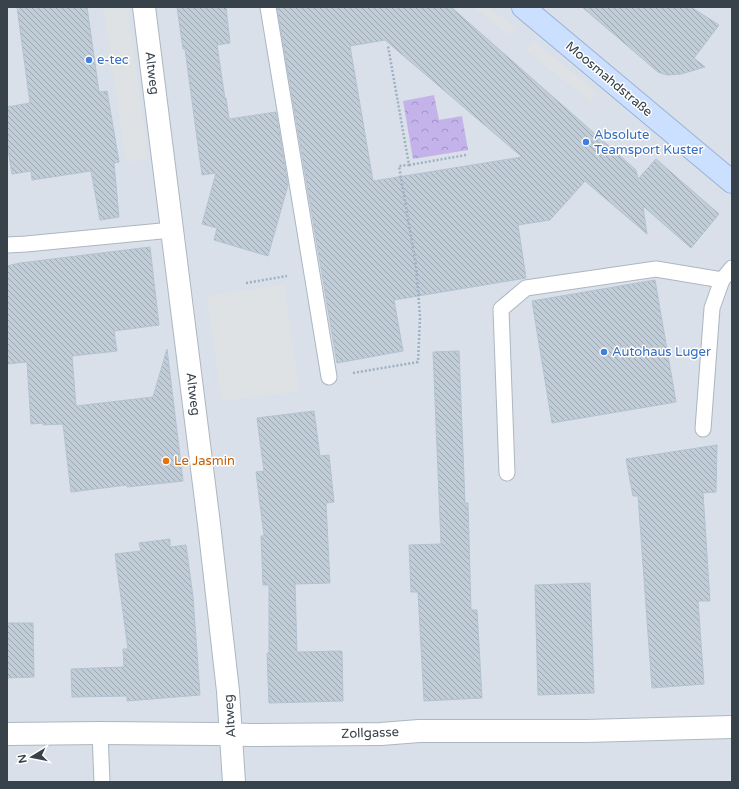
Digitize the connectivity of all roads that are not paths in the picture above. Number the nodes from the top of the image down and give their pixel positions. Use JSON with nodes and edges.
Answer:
{"nodes":[{"id":1,"x":144,"y":7,"type":"edge"},
{"id":2,"x":268,"y":7,"type":"edge"},
{"id":3,"x":523,"y":7,"type":"edge"},
{"id":4,"x":731,"y":180,"type":"edge"},
{"id":5,"x":172,"y":230,"type":"junction"},
{"id":6,"x":7,"y":245,"type":"edge"},
{"id":7,"x":732,"y":268,"type":"edge"},
{"id":8,"x":722,"y":280,"type":"junction"},
{"id":9,"x":329,"y":377,"type":"road end"},
{"id":10,"x":703,"y":429,"type":"dead end"},
{"id":11,"x":506,"y":473,"type":"dead end"},
{"id":12,"x":732,"y":727,"type":"edge"},
{"id":13,"x":100,"y":733,"type":"junction"},
{"id":14,"x":7,"y":734,"type":"edge"},
{"id":15,"x":231,"y":734,"type":"junction"},
{"id":16,"x":102,"y":782,"type":"edge"},
{"id":17,"x":234,"y":782,"type":"edge"}],
"edges":[{"from":1,"to":5,"type":"street","name":"Altweg"},
{"from":2,"to":9,"type":"lane"},
{"from":3,"to":4,"type":"street","name":"Moosmahdstraße"},
{"from":5,"to":6,"type":"lane"},
{"from":5,"to":15,"type":"street","name":"Altweg"},
{"from":7,"to":8,"type":"lane"},
{"from":8,"to":10,"type":"lane"},
{"from":8,"to":11,"type":"lane"},
{"from":12,"to":15,"type":"street","name":"Zollgasse"},
{"from":13,"to":14,"type":"street","name":"Zollgasse"},
{"from":13,"to":15,"type":"street","name":"Zollgasse"},
{"from":13,"to":16,"type":"lane"},
{"from":15,"to":17,"type":"street","name":"Altweg"}]}
